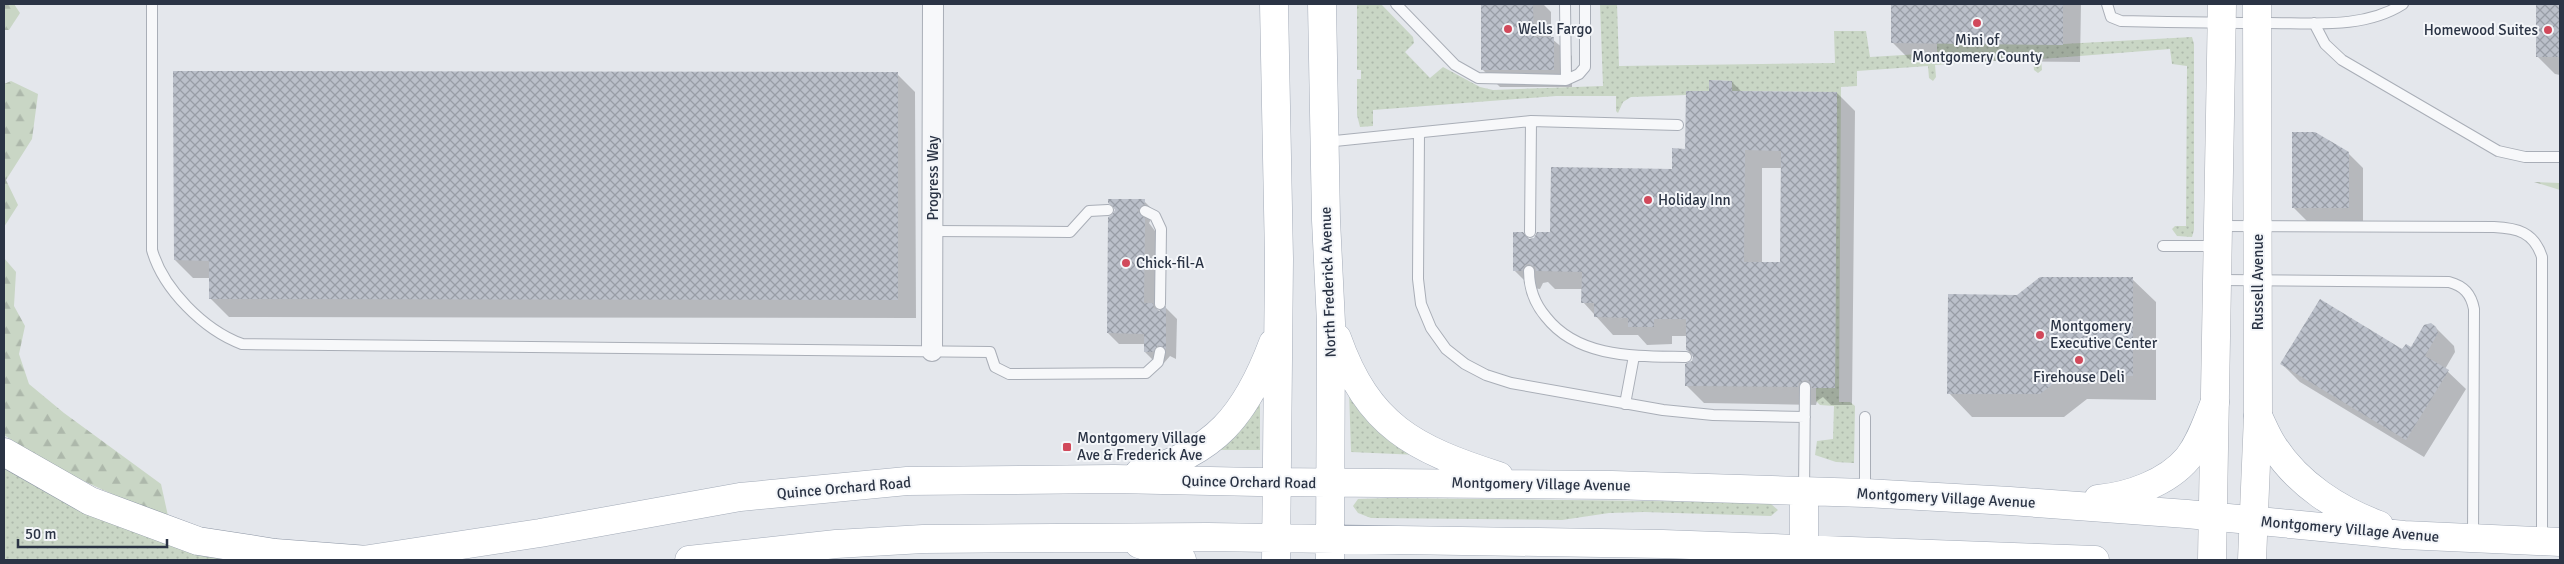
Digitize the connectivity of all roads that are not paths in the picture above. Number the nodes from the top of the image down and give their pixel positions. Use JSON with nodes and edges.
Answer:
{"nodes":[{"id":1,"x":152,"y":4,"type":"edge"},
{"id":2,"x":934,"y":4,"type":"edge"},
{"id":3,"x":1274,"y":4,"type":"edge"},
{"id":4,"x":1322,"y":4,"type":"edge"},
{"id":5,"x":1396,"y":4,"type":"edge"},
{"id":6,"x":1565,"y":4,"type":"edge"},
{"id":7,"x":1584,"y":4,"type":"edge"},
{"id":8,"x":2107,"y":4,"type":"edge"},
{"id":9,"x":2403,"y":4,"type":"edge"},
{"id":10,"x":2222,"y":13,"type":"edge"},
{"id":11,"x":2257,"y":13,"type":"edge"},
{"id":12,"x":2314,"y":23,"type":"junction"},
{"id":13,"x":1566,"y":80,"type":"junction"},
{"id":14,"x":1531,"y":121,"type":"junction"},
{"id":15,"x":1678,"y":125,"type":"dead end"},
{"id":16,"x":1419,"y":133,"type":"junction"},
{"id":17,"x":1324,"y":142,"type":"junction"},
{"id":18,"x":2560,"y":157,"type":"edge"},
{"id":19,"x":1108,"y":210,"type":"dead end"},
{"id":20,"x":1145,"y":211,"type":"dead end"},
{"id":21,"x":2258,"y":226,"type":"junction"},
{"id":22,"x":932,"y":231,"type":"junction"},
{"id":23,"x":1530,"y":232,"type":"dead end"},
{"id":24,"x":2218,"y":236,"type":"junction"},
{"id":25,"x":2163,"y":246,"type":"dead end"},
{"id":26,"x":1529,"y":271,"type":"dead end"},
{"id":27,"x":2218,"y":280,"type":"junction"},
{"id":28,"x":2258,"y":280,"type":"junction"},
{"id":29,"x":1160,"y":304,"type":"dead end"},
{"id":30,"x":1331,"y":323,"type":"junction"},
{"id":31,"x":1278,"y":330,"type":"junction"},
{"id":32,"x":932,"y":351,"type":"junction"},
{"id":33,"x":1160,"y":352,"type":"dead end"},
{"id":34,"x":1634,"y":356,"type":"junction"},
{"id":35,"x":1686,"y":357,"type":"dead end"},
{"id":36,"x":1805,"y":388,"type":"dead end"},
{"id":37,"x":2215,"y":402,"type":"junction"},
{"id":38,"x":1625,"y":404,"type":"junction"},
{"id":39,"x":1805,"y":416,"type":"junction"},
{"id":40,"x":2258,"y":416,"type":"junction"},
{"id":41,"x":1865,"y":417,"type":"dead end"},
{"id":42,"x":4,"y":452,"type":"edge"},
{"id":43,"x":1114,"y":479,"type":"junction"},
{"id":44,"x":1277,"y":482,"type":"junction"},
{"id":45,"x":1330,"y":483,"type":"junction"},
{"id":46,"x":1522,"y":484,"type":"junction"},
{"id":47,"x":1804,"y":492,"type":"junction"},
{"id":48,"x":1865,"y":494,"type":"junction"},
{"id":49,"x":2056,"y":504,"type":"junction"},
{"id":50,"x":2212,"y":517,"type":"junction"},
{"id":51,"x":2255,"y":520,"type":"junction"},
{"id":52,"x":2404,"y":535,"type":"junction"},
{"id":53,"x":1114,"y":537,"type":"junction"},
{"id":54,"x":2473,"y":538,"type":"junction"},
{"id":55,"x":1504,"y":540,"type":"junction"},
{"id":56,"x":2551,"y":541,"type":"edge"},
{"id":57,"x":1276,"y":549,"type":"edge"},
{"id":58,"x":1330,"y":549,"type":"edge"},
{"id":59,"x":1804,"y":549,"type":"junction"},
{"id":60,"x":363,"y":560,"type":"edge"},
{"id":61,"x":368,"y":560,"type":"edge"},
{"id":62,"x":689,"y":560,"type":"edge"},
{"id":63,"x":1182,"y":560,"type":"edge"},
{"id":64,"x":1458,"y":560,"type":"edge"},
{"id":65,"x":2080,"y":560,"type":"edge"},
{"id":66,"x":2212,"y":560,"type":"edge"},
{"id":67,"x":2252,"y":560,"type":"edge"}],
"edges":[{"from":1,"to":32,"type":"lane"},
{"from":2,"to":22,"type":"street","name":"Progress Way"},
{"from":3,"to":31,"type":"main road"},
{"from":4,"to":17,"type":"main road","name":"North Frederick Avenue"},
{"from":5,"to":13,"type":"lane"},
{"from":6,"to":13,"type":"lane"},
{"from":7,"to":13,"type":"lane"},
{"from":8,"to":10,"type":"lane"},
{"from":9,"to":12,"type":"lane"},
{"from":10,"to":11,"type":"lane"},
{"from":10,"to":24,"type":"main road"},
{"from":11,"to":12,"type":"lane"},
{"from":11,"to":21,"type":"main road","name":"Russell Avenue"},
{"from":12,"to":18,"type":"lane"},
{"from":14,"to":15,"type":"lane"},
{"from":14,"to":16,"type":"lane"},
{"from":14,"to":23,"type":"lane"},
{"from":16,"to":17,"type":"lane"},
{"from":16,"to":38,"type":"lane"},
{"from":17,"to":30,"type":"main road","name":"North Frederick Avenue"},
{"from":19,"to":22,"type":"lane"},
{"from":20,"to":29,"type":"lane"},
{"from":21,"to":24,"type":"lane"},
{"from":21,"to":28,"type":"main road","name":"Russell Avenue"},
{"from":21,"to":56,"type":"lane"},
{"from":22,"to":32,"type":"street","name":"Progress Way"},
{"from":24,"to":25,"type":"lane"},
{"from":24,"to":27,"type":"main road"},
{"from":26,"to":34,"type":"lane"},
{"from":27,"to":28,"type":"lane"},
{"from":27,"to":37,"type":"main road"},
{"from":28,"to":40,"type":"main road","name":"Russell Avenue"},
{"from":28,"to":54,"type":"lane"},
{"from":30,"to":45,"type":"main road","name":"North Frederick Avenue"},
{"from":30,"to":46,"type":"main road"},
{"from":31,"to":43,"type":"main road"},
{"from":31,"to":44,"type":"main road"},
{"from":32,"to":33,"type":"lane"},
{"from":34,"to":35,"type":"lane"},
{"from":34,"to":38,"type":"lane"},
{"from":36,"to":39,"type":"lane"},
{"from":37,"to":49,"type":"main road"},
{"from":37,"to":50,"type":"main road"},
{"from":38,"to":39,"type":"lane"},
{"from":39,"to":47,"type":"lane"},
{"from":40,"to":51,"type":"main road","name":"Russell Avenue"},
{"from":40,"to":52,"type":"main road"},
{"from":41,"to":48,"type":"lane"},
{"from":42,"to":61,"type":"main road"},
{"from":43,"to":44,"type":"main road","name":"Quince Orchard Road"},
{"from":43,"to":61,"type":"main road","name":"Quince Orchard Road"},
{"from":44,"to":45,"type":"main road","name":"Quince Orchard Road"},
{"from":44,"to":57,"type":"main road"},
{"from":45,"to":46,"type":"main road","name":"Montgomery Village Avenue"},
{"from":45,"to":58,"type":"main road","name":"North Frederick Avenue"},
{"from":46,"to":47,"type":"main road","name":"Montgomery Village Avenue"},
{"from":47,"to":48,"type":"main road","name":"Montgomery Village Avenue"},
{"from":47,"to":59,"type":"main road"},
{"from":48,"to":49,"type":"main road","name":"Montgomery Village Avenue"},
{"from":49,"to":50,"type":"main road","name":"Montgomery Village Avenue"},
{"from":50,"to":51,"type":"main road","name":"Montgomery Village Avenue"},
{"from":50,"to":66,"type":"main road"},
{"from":51,"to":52,"type":"main road","name":"Montgomery Village Avenue"},
{"from":51,"to":67,"type":"main road","name":"Russell Avenue"},
{"from":52,"to":54,"type":"main road","name":"Montgomery Village Avenue"},
{"from":53,"to":57,"type":"main road"},
{"from":53,"to":62,"type":"main road"},
{"from":53,"to":63,"type":"main road"},
{"from":54,"to":56,"type":"main road","name":"Montgomery Village Avenue"},
{"from":55,"to":58,"type":"main road"},
{"from":55,"to":59,"type":"main road"},
{"from":55,"to":64,"type":"main road"},
{"from":57,"to":58,"type":"main road"},
{"from":59,"to":65,"type":"main road"},
{"from":60,"to":61,"type":"main road","name":"Quince Orchard Road"}]}
